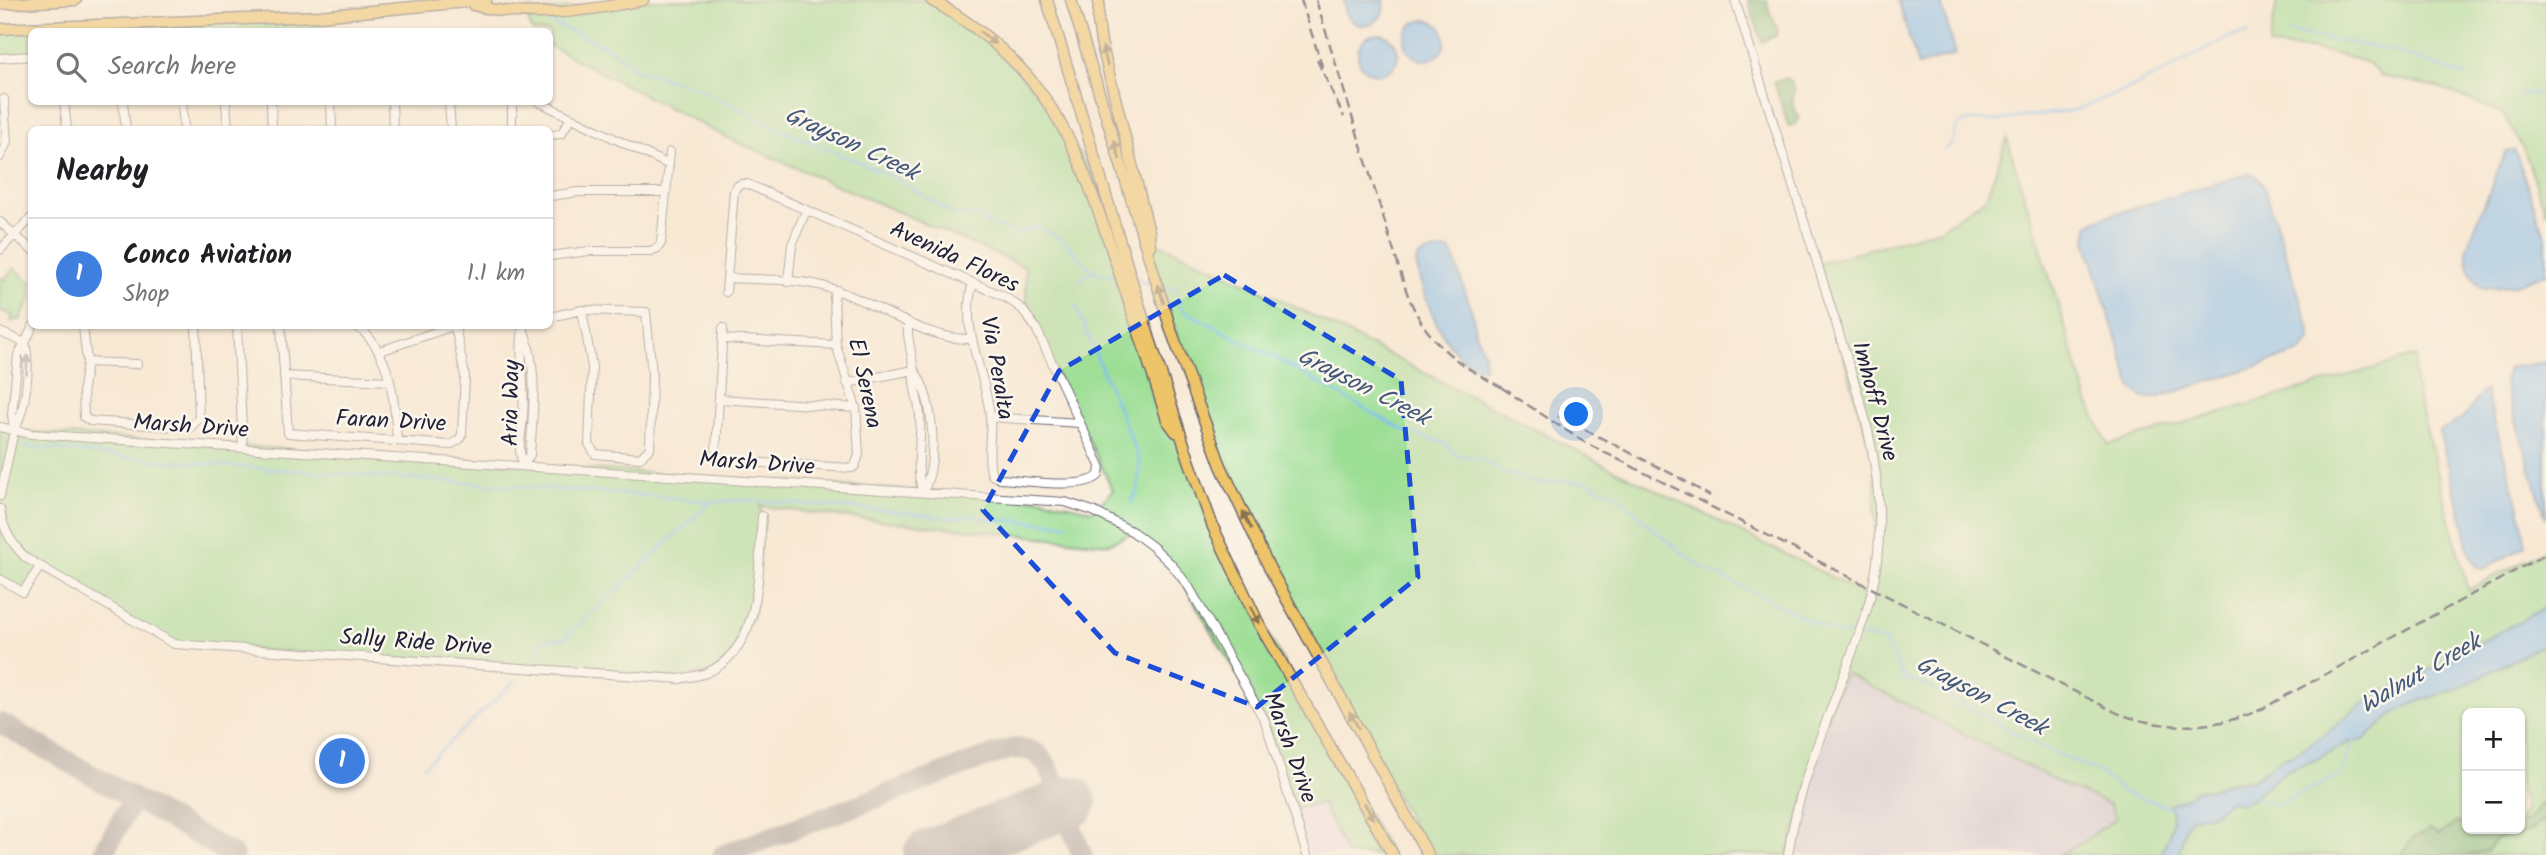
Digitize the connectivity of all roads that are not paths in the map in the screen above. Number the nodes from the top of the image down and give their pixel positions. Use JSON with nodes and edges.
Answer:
{"nodes":[{"id":1,"x":76,"y":0,"type":"edge"},
{"id":2,"x":486,"y":0,"type":"edge"},
{"id":3,"x":931,"y":0,"type":"edge"},
{"id":4,"x":1047,"y":0,"type":"edge"},
{"id":5,"x":1071,"y":0,"type":"edge"},
{"id":6,"x":1098,"y":0,"type":"edge"},
{"id":7,"x":1735,"y":0,"type":"edge"},
{"id":8,"x":638,"y":1,"type":"edge"},
{"id":9,"x":465,"y":2,"type":"junction"},
{"id":10,"x":0,"y":4,"type":"edge"},
{"id":11,"x":0,"y":29,"type":"edge"},
{"id":12,"x":28,"y":56,"type":"edge"},
{"id":13,"x":0,"y":58,"type":"edge"},
{"id":14,"x":4,"y":99,"type":"dead end"},
{"id":15,"x":64,"y":105,"type":"edge"},
{"id":16,"x":123,"y":105,"type":"edge"},
{"id":17,"x":182,"y":105,"type":"edge"},
{"id":18,"x":226,"y":105,"type":"edge"},
{"id":19,"x":271,"y":105,"type":"edge"},
{"id":20,"x":331,"y":105,"type":"edge"},
{"id":21,"x":392,"y":105,"type":"edge"},
{"id":22,"x":449,"y":105,"type":"edge"},
{"id":23,"x":512,"y":105,"type":"edge"},
{"id":24,"x":545,"y":105,"type":"edge"},
{"id":25,"x":571,"y":118,"type":"junction"},
{"id":26,"x":67,"y":126,"type":"edge"},
{"id":27,"x":126,"y":126,"type":"edge"},
{"id":28,"x":184,"y":126,"type":"edge"},
{"id":29,"x":228,"y":126,"type":"edge"},
{"id":30,"x":272,"y":126,"type":"edge"},
{"id":31,"x":332,"y":126,"type":"edge"},
{"id":32,"x":393,"y":126,"type":"edge"},
{"id":33,"x":451,"y":126,"type":"edge"},
{"id":34,"x":512,"y":126,"type":"edge"},
{"id":35,"x":553,"y":135,"type":"edge"},
{"id":36,"x":670,"y":152,"type":"dead end"},
{"id":37,"x":0,"y":158,"type":"edge"},
{"id":38,"x":669,"y":164,"type":"junction"},
{"id":39,"x":666,"y":192,"type":"junction"},
{"id":40,"x":553,"y":196,"type":"edge"},
{"id":41,"x":806,"y":210,"type":"junction"},
{"id":42,"x":28,"y":221,"type":"edge"},
{"id":43,"x":0,"y":222,"type":"edge"},
{"id":44,"x":13,"y":234,"type":"junction"},
{"id":45,"x":1147,"y":240,"type":"junction"},
{"id":46,"x":28,"y":247,"type":"edge"},
{"id":47,"x":0,"y":250,"type":"edge"},
{"id":48,"x":553,"y":256,"type":"edge"},
{"id":49,"x":727,"y":278,"type":"junction"},
{"id":50,"x":788,"y":282,"type":"junction"},
{"id":51,"x":973,"y":283,"type":"junction"},
{"id":52,"x":836,"y":290,"type":"junction"},
{"id":53,"x":726,"y":292,"type":"dead end"},
{"id":54,"x":582,"y":310,"type":"junction"},
{"id":55,"x":1138,"y":315,"type":"junction"},
{"id":56,"x":553,"y":316,"type":"edge"},
{"id":57,"x":908,"y":321,"type":"junction"},
{"id":58,"x":723,"y":328,"type":"dead end"},
{"id":59,"x":32,"y":329,"type":"edge"},
{"id":60,"x":83,"y":329,"type":"edge"},
{"id":61,"x":196,"y":329,"type":"edge"},
{"id":62,"x":237,"y":329,"type":"edge"},
{"id":63,"x":281,"y":329,"type":"edge"},
{"id":64,"x":359,"y":329,"type":"edge"},
{"id":65,"x":430,"y":329,"type":"edge"},
{"id":66,"x":455,"y":329,"type":"edge"},
{"id":67,"x":525,"y":329,"type":"edge"},
{"id":68,"x":0,"y":332,"type":"edge"},
{"id":69,"x":723,"y":339,"type":"junction"},
{"id":70,"x":971,"y":339,"type":"junction"},
{"id":71,"x":25,"y":343,"type":"junction"},
{"id":72,"x":836,"y":345,"type":"junction"},
{"id":73,"x":380,"y":351,"type":"junction"},
{"id":74,"x":87,"y":362,"type":"junction"},
{"id":75,"x":137,"y":364,"type":"dead end"},
{"id":76,"x":914,"y":370,"type":"junction"},
{"id":77,"x":284,"y":376,"type":"junction"},
{"id":78,"x":389,"y":381,"type":"junction"},
{"id":79,"x":847,"y":383,"type":"junction"},
{"id":80,"x":720,"y":399,"type":"junction"},
{"id":81,"x":856,"y":408,"type":"junction"},
{"id":82,"x":990,"y":417,"type":"junction"},
{"id":83,"x":1079,"y":423,"type":"junction"},
{"id":84,"x":0,"y":427,"type":"edge"},
{"id":85,"x":14,"y":431,"type":"junction"},
{"id":86,"x":397,"y":441,"type":"junction"},
{"id":87,"x":243,"y":448,"type":"junction"},
{"id":88,"x":524,"y":465,"type":"junction"},
{"id":89,"x":1100,"y":475,"type":"joint"},
{"id":90,"x":923,"y":492,"type":"junction"},
{"id":91,"x":0,"y":496,"type":"edge"},
{"id":92,"x":0,"y":509,"type":"edge"},
{"id":93,"x":762,"y":516,"type":"dead end"},
{"id":94,"x":40,"y":567,"type":"junction"},
{"id":95,"x":0,"y":579,"type":"edge"},
{"id":96,"x":1307,"y":855,"type":"edge"},
{"id":97,"x":1393,"y":855,"type":"edge"},
{"id":98,"x":1428,"y":855,"type":"edge"},
{"id":99,"x":1788,"y":855,"type":"edge"}],
"edges":[{"from":1,"to":10,"type":"highway"},
{"from":2,"to":9,"type":"highway"},
{"from":3,"to":55,"type":"highway","one_way":true},
{"from":4,"to":55,"type":"highway"},
{"from":45,"to":5,"type":"highway","one_way":true},
{"from":45,"to":6,"type":"highway","one_way":true},
{"from":7,"to":99,"type":"street","name":"Imhoff Drive"},
{"from":8,"to":9,"type":"highway"},
{"from":9,"to":11,"type":"highway"},
{"from":12,"to":13,"type":"street"},
{"from":14,"to":37,"type":"street"},
{"from":15,"to":26,"type":"street"},
{"from":16,"to":27,"type":"street"},
{"from":17,"to":28,"type":"street"},
{"from":18,"to":29,"type":"street"},
{"from":19,"to":30,"type":"street"},
{"from":20,"to":31,"type":"street"},
{"from":21,"to":32,"type":"street"},
{"from":22,"to":33,"type":"street"},
{"from":23,"to":34,"type":"street"},
{"from":24,"to":25,"type":"street"},
{"from":25,"to":35,"type":"street"},
{"from":25,"to":38,"type":"street"},
{"from":36,"to":38,"type":"street"},
{"from":38,"to":39,"type":"street"},
{"from":39,"to":40,"type":"street"},
{"from":39,"to":48,"type":"street"},
{"from":41,"to":49,"type":"street","name":"Avenida Flores"},
{"from":41,"to":50,"type":"street"},
{"from":41,"to":51,"type":"street","name":"Avenida Flores"},
{"from":42,"to":44,"type":"street"},
{"from":43,"to":44,"type":"street"},
{"from":44,"to":46,"type":"street"},
{"from":44,"to":47,"type":"street"},
{"from":98,"to":45,"type":"highway","one_way":true},
{"from":49,"to":50,"type":"street"},
{"from":49,"to":53,"type":"street"},
{"from":50,"to":52,"type":"street"},
{"from":51,"to":70,"type":"street","name":"Via Peralta"},
{"from":51,"to":83,"type":"street","name":"Avenida Flores"},
{"from":52,"to":57,"type":"street"},
{"from":52,"to":72,"type":"street","name":"El Serena"},
{"from":54,"to":54,"type":"street"},
{"from":54,"to":56,"type":"street"},
{"from":55,"to":97,"type":"highway","one_way":true},
{"from":57,"to":70,"type":"street"},
{"from":57,"to":76,"type":"street"},
{"from":58,"to":69,"type":"street","name":"El Serena"},
{"from":59,"to":71,"type":"street"},
{"from":60,"to":74,"type":"street"},
{"from":61,"to":74,"type":"street"},
{"from":62,"to":87,"type":"street"},
{"from":63,"to":77,"type":"street"},
{"from":64,"to":73,"type":"street"},
{"from":65,"to":73,"type":"street"},
{"from":66,"to":86,"type":"street","name":"Faran Drive"},
{"from":67,"to":88,"type":"street","name":"Aria Way"},
{"from":68,"to":71,"type":"street"},
{"from":69,"to":72,"type":"street"},
{"from":69,"to":80,"type":"street","name":"El Serena"},
{"from":70,"to":82,"type":"street","name":"Via Peralta"},
{"from":71,"to":85,"type":"street"},
{"from":72,"to":79,"type":"street","name":"El Serena"},
{"from":73,"to":78,"type":"street"},
{"from":74,"to":75,"type":"street"},
{"from":76,"to":79,"type":"street"},
{"from":76,"to":90,"type":"street"},
{"from":77,"to":78,"type":"street"},
{"from":77,"to":86,"type":"street","name":"Faran Drive"},
{"from":78,"to":86,"type":"street"},
{"from":79,"to":81,"type":"street","name":"El Serena"},
{"from":80,"to":81,"type":"street"},
{"from":80,"to":81,"type":"street","name":"El Serena"},
{"from":82,"to":83,"type":"street"},
{"from":82,"to":89,"type":"street","name":"Via Peralta"},
{"from":83,"to":89,"type":"street","name":"Avenida Flores"},
{"from":84,"to":85,"type":"street","name":"Marsh Drive"},
{"from":85,"to":87,"type":"street","name":"Marsh Drive"},
{"from":85,"to":91,"type":"street"},
{"from":87,"to":88,"type":"street","name":"Marsh Drive"},
{"from":88,"to":90,"type":"street","name":"Marsh Drive"},
{"from":90,"to":96,"type":"street","name":"Marsh Drive"},
{"from":92,"to":94,"type":"street","name":"Sally Ride Drive"},
{"from":93,"to":94,"type":"street","name":"Sally Ride Drive"},
{"from":94,"to":95,"type":"street"}]}
